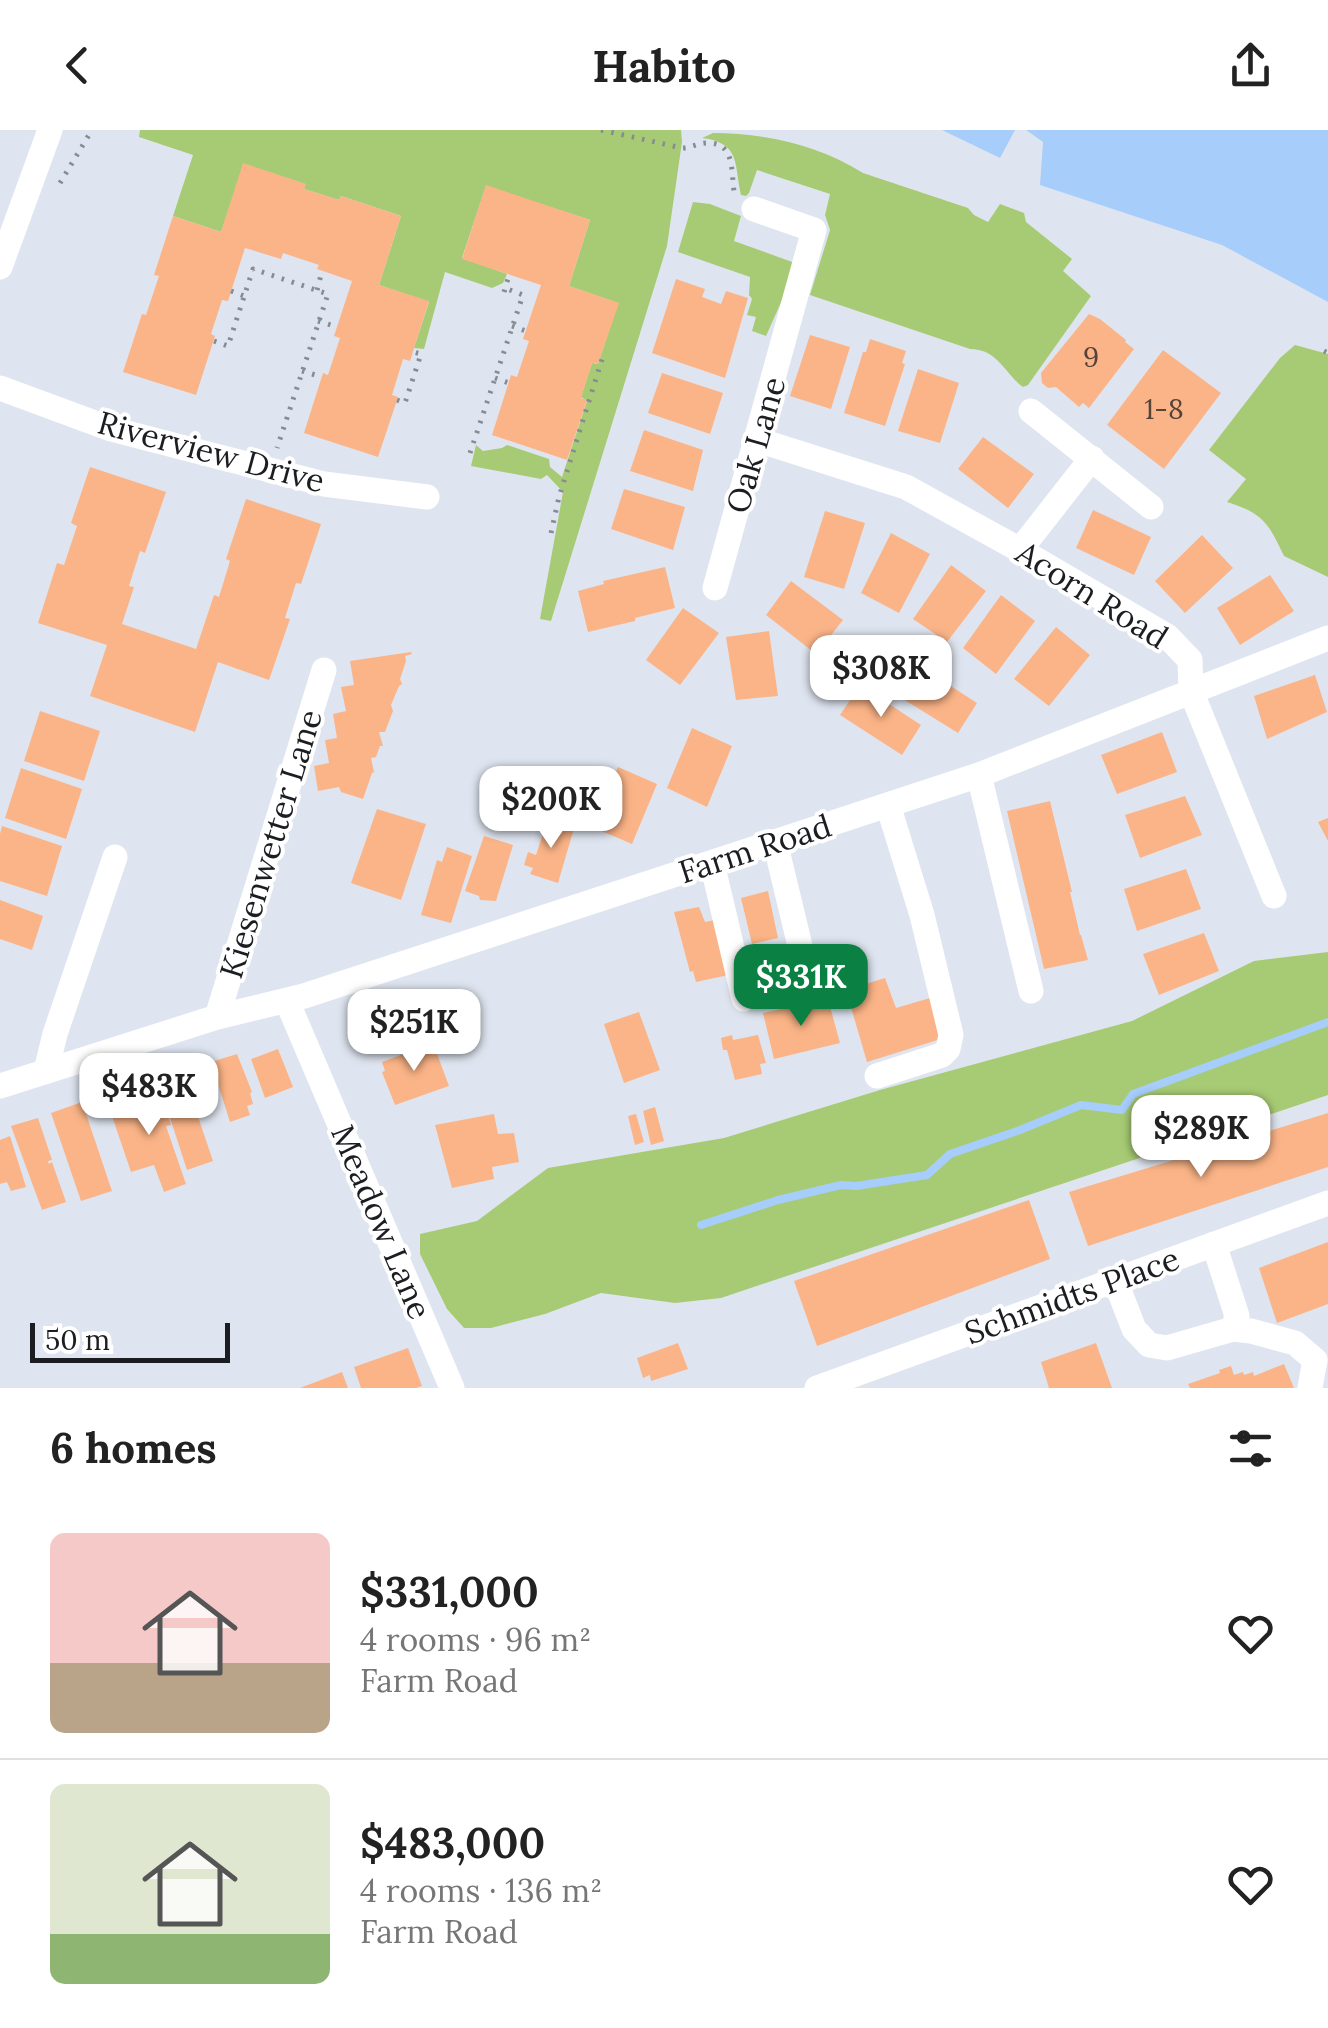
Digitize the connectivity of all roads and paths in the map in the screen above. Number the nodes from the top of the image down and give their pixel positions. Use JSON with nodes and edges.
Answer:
{"nodes":[{"id":1,"x":50,"y":130,"type":"edge"},
{"id":2,"x":92,"y":130,"type":"edge"},
{"id":3,"x":601,"y":130,"type":"edge"},
{"id":4,"x":51,"y":198,"type":"dead end"},
{"id":5,"x":748,"y":206,"type":"joint"},
{"id":6,"x":0,"y":267,"type":"edge"},
{"id":7,"x":322,"y":271,"type":"dead end"},
{"id":8,"x":509,"y":275,"type":"dead end"},
{"id":9,"x":316,"y":290,"type":"junction"},
{"id":10,"x":231,"y":292,"type":"dead end"},
{"id":11,"x":244,"y":296,"type":"junction"},
{"id":12,"x":318,"y":321,"type":"junction"},
{"id":13,"x":512,"y":326,"type":"junction"},
{"id":14,"x":337,"y":327,"type":"dead end"},
{"id":15,"x":526,"y":331,"type":"dead end"},
{"id":16,"x":214,"y":341,"type":"dead end"},
{"id":17,"x":413,"y":352,"type":"dead end"},
{"id":18,"x":601,"y":356,"type":"dead end"},
{"id":19,"x":302,"y":371,"type":"junction"},
{"id":20,"x":322,"y":377,"type":"dead end"},
{"id":21,"x":495,"y":378,"type":"junction"},
{"id":22,"x":509,"y":383,"type":"dead end"},
{"id":23,"x":0,"y":388,"type":"edge"},
{"id":24,"x":397,"y":400,"type":"dead end"},
{"id":25,"x":1031,"y":412,"type":"dead end"},
{"id":26,"x":758,"y":440,"type":"junction"},
{"id":27,"x":276,"y":450,"type":"dead end"},
{"id":28,"x":470,"y":453,"type":"dead end"},
{"id":29,"x":1092,"y":458,"type":"junction"},
{"id":30,"x":427,"y":497,"type":"dead end"},
{"id":31,"x":1151,"y":506,"type":"dead end"},
{"id":32,"x":551,"y":533,"type":"dead end"},
{"id":33,"x":1020,"y":550,"type":"junction"},
{"id":34,"x":715,"y":588,"type":"dead end"},
{"id":35,"x":1328,"y":638,"type":"edge"},
{"id":36,"x":324,"y":670,"type":"dead end"},
{"id":37,"x":1191,"y":691,"type":"junction"},
{"id":38,"x":980,"y":776,"type":"junction"},
{"id":39,"x":888,"y":805,"type":"junction"},
{"id":40,"x":775,"y":842,"type":"junction"},
{"id":41,"x":114,"y":857,"type":"dead end"},
{"id":42,"x":712,"y":863,"type":"junction"},
{"id":43,"x":1274,"y":896,"type":"dead end"},
{"id":44,"x":807,"y":975,"type":"dead end"},
{"id":45,"x":1030,"y":991,"type":"dead end"},
{"id":46,"x":744,"y":1000,"type":"dead end"},
{"id":47,"x":287,"y":1002,"type":"junction"},
{"id":48,"x":217,"y":1017,"type":"junction"},
{"id":49,"x":46,"y":1071,"type":"junction"},
{"id":50,"x":877,"y":1076,"type":"dead end"},
{"id":51,"x":0,"y":1086,"type":"edge"},
{"id":52,"x":1328,"y":1204,"type":"edge"},
{"id":53,"x":1214,"y":1244,"type":"junction"},
{"id":54,"x":1115,"y":1280,"type":"junction"},
{"id":55,"x":1233,"y":1329,"type":"junction"},
{"id":56,"x":452,"y":1388,"type":"edge"},
{"id":57,"x":817,"y":1388,"type":"edge"},
{"id":58,"x":1310,"y":1388,"type":"edge"}],
"edges":[{"from":1,"to":6,"type":"street"},
{"from":2,"to":4,"type":"path"},
{"from":3,"to":5,"type":"path"},
{"from":5,"to":26,"type":"street","name":"Oak Lane"},
{"from":7,"to":9,"type":"path"},
{"from":8,"to":13,"type":"path"},
{"from":9,"to":11,"type":"path"},
{"from":9,"to":12,"type":"path"},
{"from":10,"to":11,"type":"path"},
{"from":11,"to":16,"type":"path"},
{"from":12,"to":14,"type":"path"},
{"from":12,"to":19,"type":"path"},
{"from":13,"to":15,"type":"path"},
{"from":13,"to":21,"type":"path"},
{"from":17,"to":24,"type":"path"},
{"from":18,"to":32,"type":"path"},
{"from":19,"to":20,"type":"path"},
{"from":19,"to":27,"type":"path"},
{"from":21,"to":22,"type":"path"},
{"from":21,"to":28,"type":"path"},
{"from":23,"to":30,"type":"street","name":"Riverview Drive"},
{"from":25,"to":29,"type":"street"},
{"from":26,"to":33,"type":"street","name":"Acorn Road"},
{"from":26,"to":34,"type":"street","name":"Oak Lane"},
{"from":29,"to":31,"type":"street"},
{"from":29,"to":33,"type":"street"},
{"from":33,"to":37,"type":"street","name":"Acorn Road"},
{"from":35,"to":37,"type":"street","name":"Farm Road"},
{"from":36,"to":48,"type":"street","name":"Kiesenwetter Lane"},
{"from":37,"to":38,"type":"street","name":"Farm Road"},
{"from":37,"to":43,"type":"street","name":"Acorn Road"},
{"from":38,"to":39,"type":"street","name":"Farm Road"},
{"from":38,"to":45,"type":"street"},
{"from":39,"to":40,"type":"street","name":"Farm Road"},
{"from":39,"to":50,"type":"street"},
{"from":40,"to":42,"type":"street","name":"Farm Road"},
{"from":40,"to":44,"type":"street"},
{"from":41,"to":49,"type":"street"},
{"from":42,"to":46,"type":"street"},
{"from":42,"to":47,"type":"street","name":"Farm Road"},
{"from":47,"to":48,"type":"street","name":"Farm Road"},
{"from":47,"to":56,"type":"street","name":"Meadow Lane"},
{"from":48,"to":49,"type":"street","name":"Farm Road"},
{"from":49,"to":51,"type":"street","name":"Farm Road"},
{"from":52,"to":53,"type":"street","name":"Schmidts Place"},
{"from":53,"to":54,"type":"street","name":"Schmidts Place"},
{"from":53,"to":55,"type":"street"},
{"from":54,"to":55,"type":"street"},
{"from":54,"to":57,"type":"street","name":"Schmidts Place"},
{"from":55,"to":58,"type":"street"}]}
